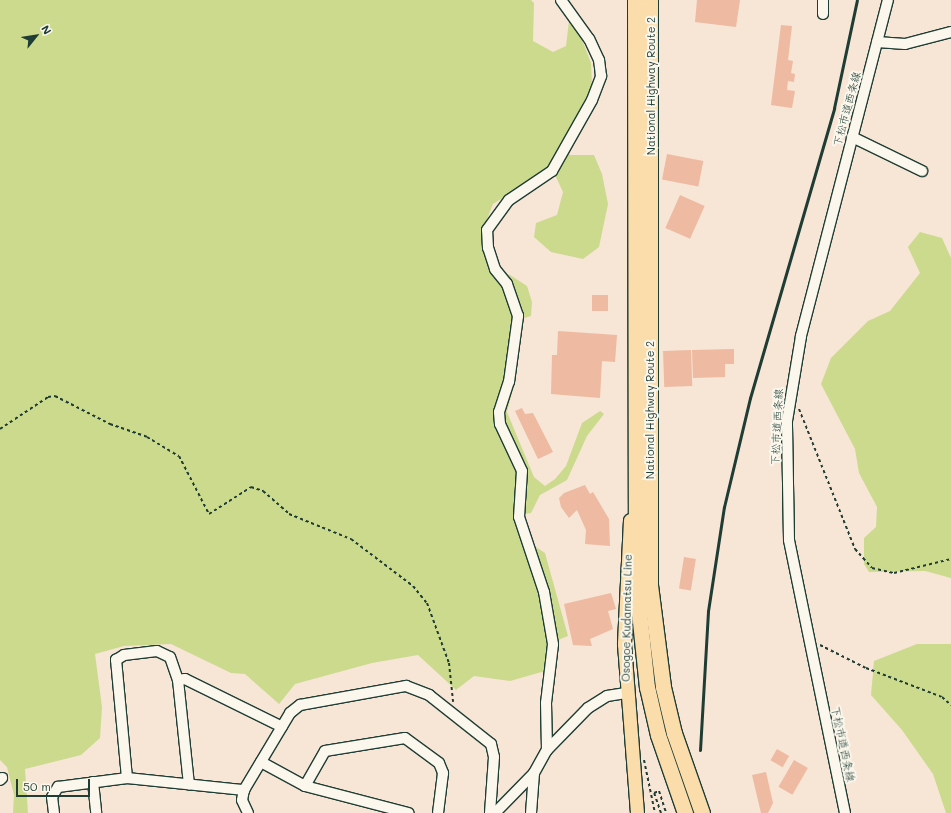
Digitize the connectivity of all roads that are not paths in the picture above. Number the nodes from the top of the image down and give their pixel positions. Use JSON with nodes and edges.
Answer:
{"nodes":[{"id":1,"x":561,"y":0,"type":"edge"},
{"id":2,"x":635,"y":0,"type":"edge"},
{"id":3,"x":650,"y":0,"type":"edge"},
{"id":4,"x":823,"y":0,"type":"edge"},
{"id":5,"x":888,"y":0,"type":"edge"},
{"id":6,"x":823,"y":14,"type":"dead end"},
{"id":7,"x":951,"y":32,"type":"edge"},
{"id":8,"x":877,"y":42,"type":"junction"},
{"id":9,"x":852,"y":137,"type":"junction"},
{"id":10,"x":922,"y":171,"type":"dead end"},
{"id":11,"x":636,"y":446,"type":"junction"},
{"id":12,"x":178,"y":680,"type":"junction"},
{"id":13,"x":626,"y":693,"type":"junction"},
{"id":14,"x":282,"y":727,"type":"junction"},
{"id":15,"x":547,"y":750,"type":"junction"},
{"id":16,"x":260,"y":762,"type":"junction"},
{"id":17,"x":534,"y":773,"type":"junction"},
{"id":18,"x":128,"y":778,"type":"junction"},
{"id":19,"x":93,"y":782,"type":"junction"},
{"id":20,"x":189,"y":784,"type":"junction"},
{"id":21,"x":305,"y":786,"type":"junction"},
{"id":22,"x":244,"y":790,"type":"junction"},
{"id":23,"x":54,"y":813,"type":"edge"},
{"id":24,"x":96,"y":813,"type":"edge"},
{"id":25,"x":248,"y":813,"type":"edge"},
{"id":26,"x":409,"y":813,"type":"edge"},
{"id":27,"x":438,"y":813,"type":"edge"},
{"id":28,"x":490,"y":813,"type":"edge"},
{"id":29,"x":495,"y":813,"type":"edge"},
{"id":30,"x":531,"y":813,"type":"edge"},
{"id":31,"x":637,"y":813,"type":"edge"},
{"id":32,"x":686,"y":813,"type":"edge"},
{"id":33,"x":702,"y":813,"type":"edge"},
{"id":34,"x":845,"y":813,"type":"edge"}],
"edges":[{"from":1,"to":15,"type":"street"},
{"from":2,"to":11,"type":"highway","name":"National Highway Route 2"},
{"from":3,"to":33,"type":"highway","name":"National Highway Route 2"},
{"from":4,"to":6,"type":"street"},
{"from":5,"to":8,"type":"street","name":"下松市道西条線"},
{"from":7,"to":8,"type":"street"},
{"from":8,"to":9,"type":"street","name":"下松市道西条線"},
{"from":9,"to":10,"type":"street"},
{"from":9,"to":34,"type":"street","name":"下松市道西条線"},
{"from":11,"to":13,"type":"main road","name":"Osogoe Kudamatsu Line"},
{"from":11,"to":32,"type":"highway","name":"National Highway Route 2"},
{"from":12,"to":14,"type":"street"},
{"from":12,"to":18,"type":"street"},
{"from":12,"to":20,"type":"street"},
{"from":13,"to":15,"type":"street"},
{"from":13,"to":31,"type":"main road","name":"Osogoe Kudamatsu Line"},
{"from":14,"to":16,"type":"street"},
{"from":14,"to":28,"type":"street"},
{"from":15,"to":17,"type":"street"},
{"from":16,"to":21,"type":"street"},
{"from":16,"to":22,"type":"street"},
{"from":17,"to":29,"type":"street"},
{"from":17,"to":30,"type":"street"},
{"from":18,"to":19,"type":"street"},
{"from":18,"to":20,"type":"street"},
{"from":19,"to":23,"type":"street"},
{"from":19,"to":24,"type":"street"},
{"from":20,"to":22,"type":"street"},
{"from":21,"to":26,"type":"street"},
{"from":21,"to":27,"type":"street"},
{"from":22,"to":25,"type":"street"}]}
